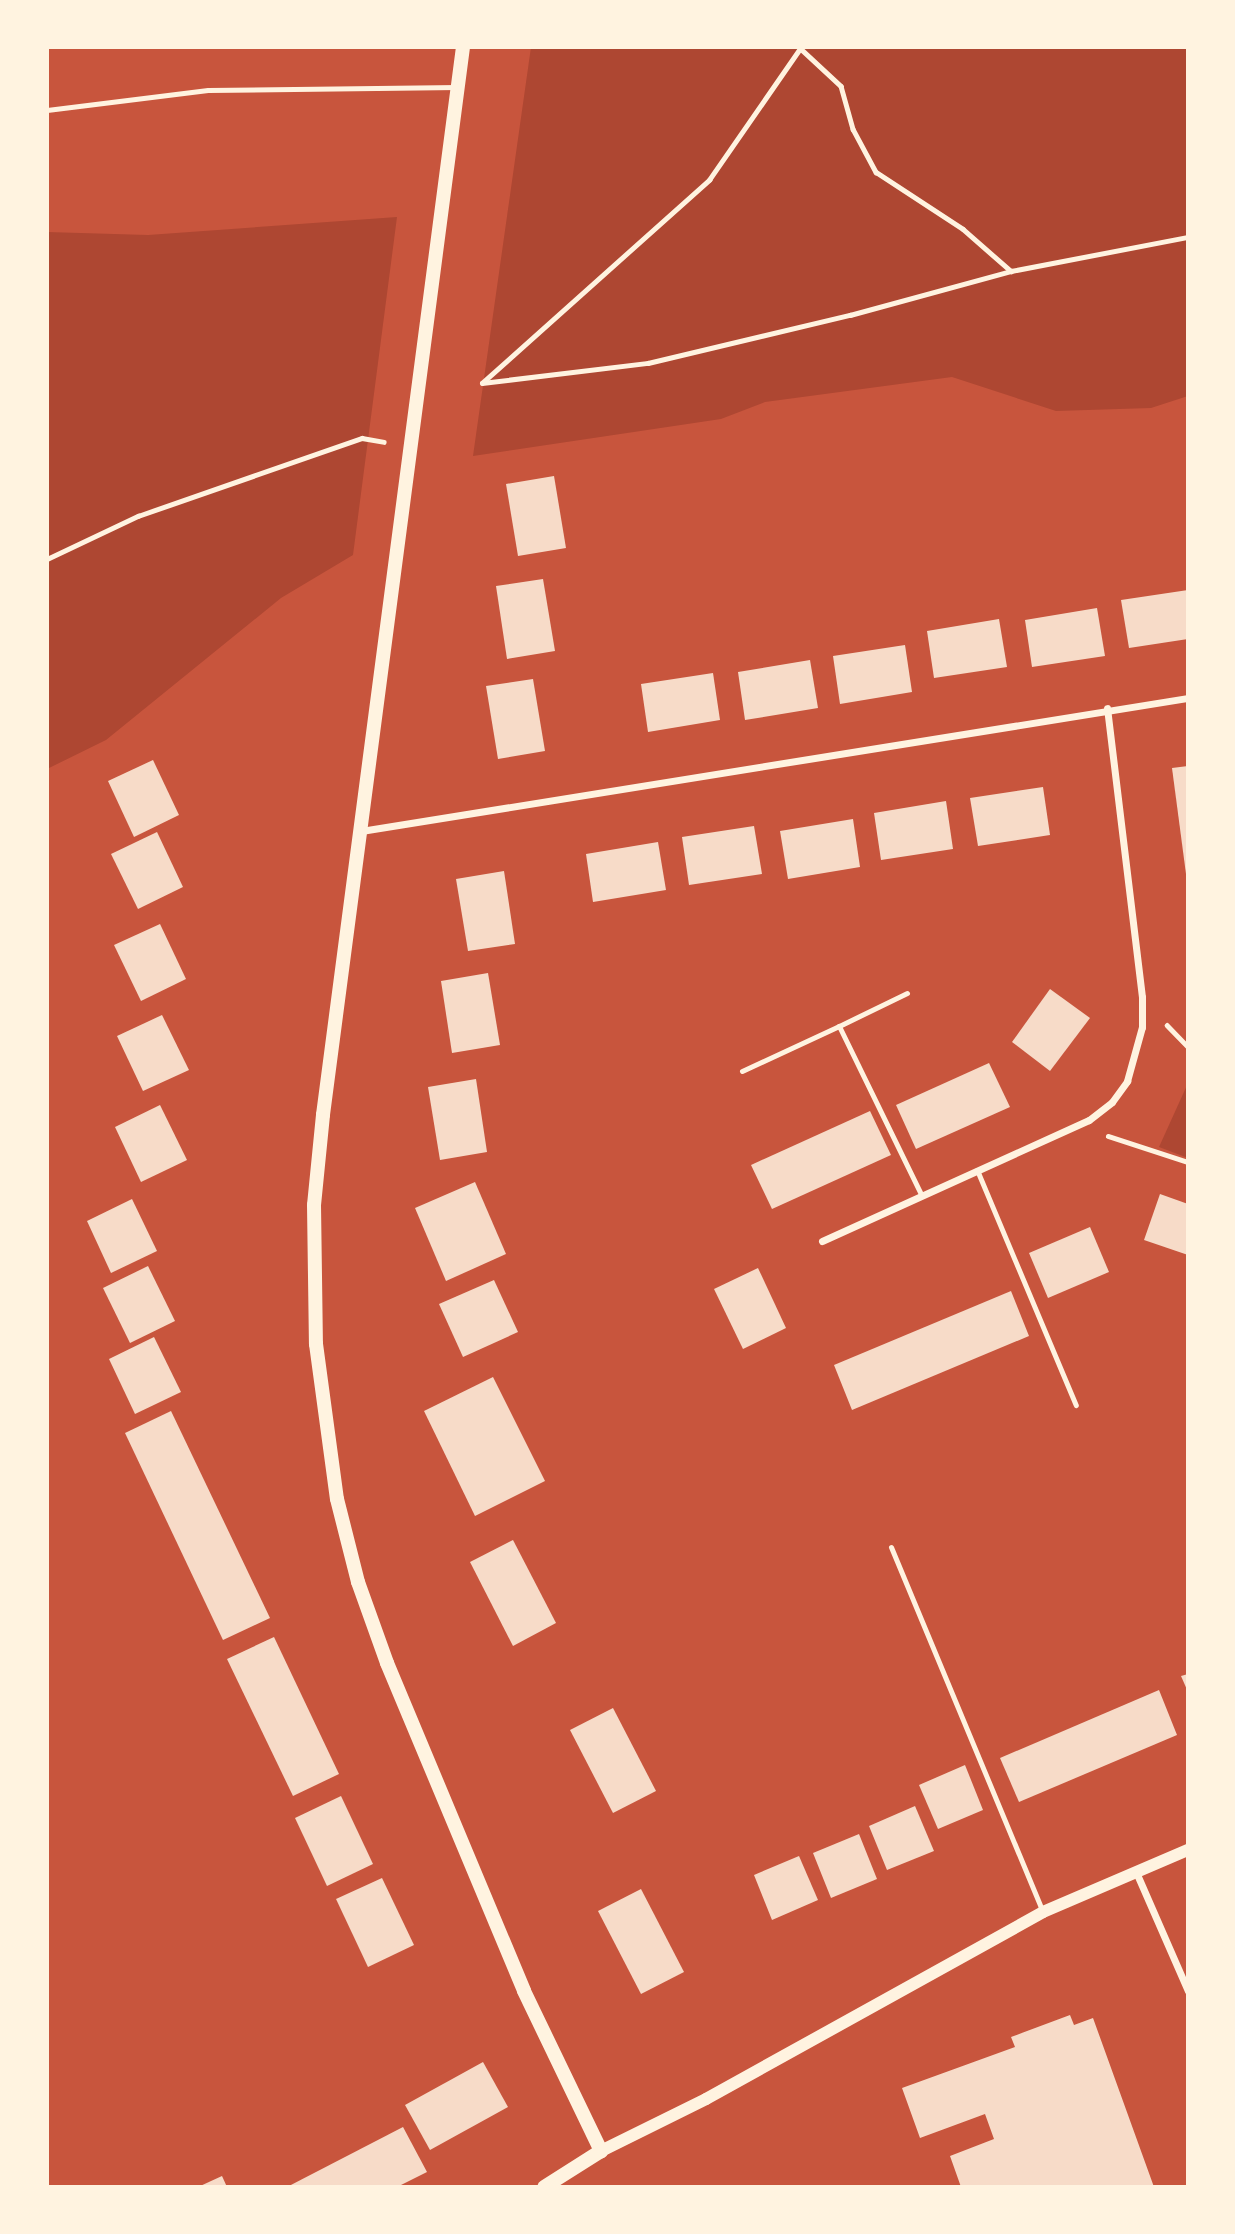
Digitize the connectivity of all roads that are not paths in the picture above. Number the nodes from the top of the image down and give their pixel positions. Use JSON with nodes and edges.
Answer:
{"nodes":[{"id":1,"x":463,"y":47,"type":"edge"},
{"id":2,"x":457,"y":87,"type":"junction"},
{"id":3,"x":47,"y":110,"type":"edge"},
{"id":4,"x":1188,"y":698,"type":"edge"},
{"id":5,"x":1107,"y":708,"type":"junction"},
{"id":6,"x":361,"y":831,"type":"junction"},
{"id":7,"x":907,"y":993,"type":"dead end"},
{"id":8,"x":839,"y":1026,"type":"junction"},
{"id":9,"x":742,"y":1071,"type":"dead end"},
{"id":10,"x":977,"y":1170,"type":"junction"},
{"id":11,"x":922,"y":1196,"type":"junction"},
{"id":12,"x":822,"y":1241,"type":"dead end"},
{"id":13,"x":1076,"y":1405,"type":"dead end"},
{"id":14,"x":891,"y":1547,"type":"dead end"},
{"id":15,"x":1188,"y":1850,"type":"edge"},
{"id":16,"x":1136,"y":1871,"type":"junction"},
{"id":17,"x":1043,"y":1912,"type":"junction"},
{"id":18,"x":1188,"y":1991,"type":"edge"},
{"id":19,"x":601,"y":2151,"type":"junction"},
{"id":20,"x":544,"y":2187,"type":"edge"}],
"edges":[{"from":1,"to":2,"type":"main road"},
{"from":2,"to":3,"type":"lane"},
{"from":2,"to":6,"type":"main road"},
{"from":4,"to":5,"type":"street"},
{"from":5,"to":6,"type":"street"},
{"from":5,"to":10,"type":"street"},
{"from":6,"to":19,"type":"main road"},
{"from":7,"to":8,"type":"lane"},
{"from":8,"to":9,"type":"lane"},
{"from":8,"to":11,"type":"lane"},
{"from":10,"to":11,"type":"street"},
{"from":10,"to":13,"type":"lane"},
{"from":11,"to":12,"type":"street"},
{"from":14,"to":17,"type":"lane"},
{"from":15,"to":16,"type":"street"},
{"from":16,"to":17,"type":"street"},
{"from":16,"to":18,"type":"street"},
{"from":17,"to":19,"type":"street"},
{"from":19,"to":20,"type":"main road"}]}
